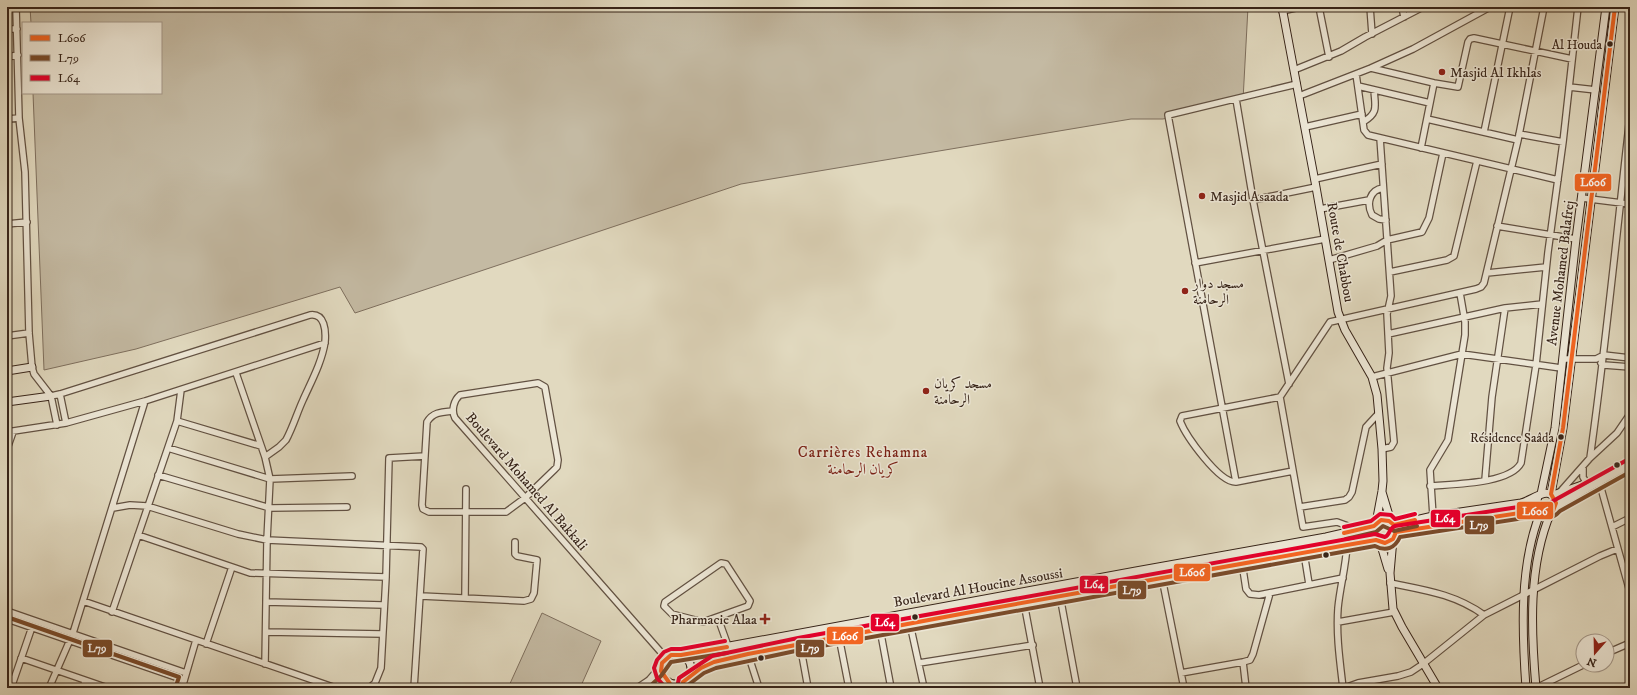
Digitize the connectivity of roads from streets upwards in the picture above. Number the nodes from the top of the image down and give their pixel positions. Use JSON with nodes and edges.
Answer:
{"nodes":[{"id":1,"x":16,"y":7,"type":"edge"},
{"id":2,"x":1300,"y":7,"type":"edge"},
{"id":3,"x":1319,"y":7,"type":"edge"},
{"id":4,"x":1370,"y":7,"type":"edge"},
{"id":5,"x":1402,"y":7,"type":"edge"},
{"id":6,"x":1423,"y":7,"type":"edge"},
{"id":7,"x":1490,"y":7,"type":"edge"},
{"id":8,"x":1510,"y":7,"type":"edge"},
{"id":9,"x":1544,"y":7,"type":"edge"},
{"id":10,"x":1578,"y":7,"type":"edge"},
{"id":11,"x":1606,"y":7,"type":"edge"},
{"id":12,"x":1615,"y":7,"type":"edge"},
{"id":13,"x":1282,"y":9,"type":"edge"},
{"id":14,"x":1404,"y":17,"type":"junction"},
{"id":15,"x":7,"y":29,"type":"edge"},
{"id":16,"x":17,"y":29,"type":"junction"},
{"id":17,"x":1372,"y":34,"type":"junction"},
{"id":18,"x":1502,"y":45,"type":"junction"},
{"id":19,"x":1534,"y":52,"type":"junction"},
{"id":20,"x":18,"y":55,"type":"junction"},
{"id":21,"x":7,"y":57,"type":"edge"},
{"id":22,"x":1329,"y":57,"type":"junction"},
{"id":23,"x":1572,"y":59,"type":"junction"},
{"id":24,"x":1371,"y":68,"type":"junction"},
{"id":25,"x":1294,"y":70,"type":"junction"},
{"id":26,"x":1356,"y":74,"type":"junction"},
{"id":27,"x":1434,"y":83,"type":"junction"},
{"id":28,"x":1297,"y":84,"type":"junction"},
{"id":29,"x":1358,"y":86,"type":"junction"},
{"id":30,"x":1569,"y":87,"type":"junction"},
{"id":31,"x":1374,"y":90,"type":"junction"},
{"id":32,"x":1596,"y":90,"type":"junction"},
{"id":33,"x":1299,"y":96,"type":"junction"},
{"id":34,"x":1236,"y":99,"type":"junction"},
{"id":35,"x":1430,"y":103,"type":"junction"},
{"id":36,"x":1362,"y":114,"type":"junction"},
{"id":37,"x":1630,"y":116,"type":"edge"},
{"id":38,"x":19,"y":118,"type":"junction"},
{"id":39,"x":7,"y":119,"type":"edge"},
{"id":40,"x":1427,"y":119,"type":"junction"},
{"id":41,"x":1363,"y":122,"type":"junction"},
{"id":42,"x":1305,"y":127,"type":"junction"},
{"id":43,"x":1484,"y":132,"type":"junction"},
{"id":44,"x":1519,"y":134,"type":"junction"},
{"id":45,"x":1380,"y":138,"type":"junction"},
{"id":46,"x":1518,"y":140,"type":"junction"},
{"id":47,"x":1563,"y":142,"type":"junction"},
{"id":48,"x":1421,"y":148,"type":"junction"},
{"id":49,"x":1443,"y":153,"type":"junction"},
{"id":50,"x":1477,"y":161,"type":"junction"},
{"id":51,"x":1382,"y":164,"type":"junction"},
{"id":52,"x":1511,"y":169,"type":"junction"},
{"id":53,"x":1314,"y":179,"type":"junction"},
{"id":54,"x":1558,"y":180,"type":"junction"},
{"id":55,"x":1316,"y":187,"type":"junction"},
{"id":56,"x":1383,"y":188,"type":"junction"},
{"id":57,"x":1582,"y":198,"type":"junction"},
{"id":58,"x":1253,"y":200,"type":"junction"},
{"id":59,"x":1369,"y":200,"type":"junction"},
{"id":60,"x":1591,"y":200,"type":"junction"},
{"id":61,"x":1620,"y":203,"type":"junction"},
{"id":62,"x":1630,"y":204,"type":"edge"},
{"id":63,"x":1320,"y":209,"type":"junction"},
{"id":64,"x":1386,"y":220,"type":"junction"},
{"id":65,"x":26,"y":222,"type":"junction"},
{"id":66,"x":7,"y":224,"type":"edge"},
{"id":67,"x":1497,"y":226,"type":"junction"},
{"id":68,"x":1551,"y":234,"type":"junction"},
{"id":69,"x":1576,"y":238,"type":"junction"},
{"id":70,"x":1325,"y":239,"type":"junction"},
{"id":71,"x":1387,"y":240,"type":"junction"},
{"id":72,"x":1262,"y":251,"type":"junction"},
{"id":73,"x":1329,"y":260,"type":"junction"},
{"id":74,"x":1195,"y":263,"type":"junction"},
{"id":75,"x":1546,"y":267,"type":"junction"},
{"id":76,"x":1390,"y":272,"type":"junction"},
{"id":77,"x":1487,"y":273,"type":"junction"},
{"id":78,"x":1460,"y":293,"type":"junction"},
{"id":79,"x":1542,"y":304,"type":"junction"},
{"id":80,"x":1505,"y":308,"type":"junction"},
{"id":81,"x":1388,"y":309,"type":"junction"},
{"id":82,"x":1464,"y":317,"type":"junction"},
{"id":83,"x":1340,"y":319,"type":"junction"},
{"id":84,"x":29,"y":333,"type":"junction"},
{"id":85,"x":1388,"y":334,"type":"junction"},
{"id":86,"x":7,"y":336,"type":"edge"},
{"id":87,"x":324,"y":343,"type":"junction"},
{"id":88,"x":1462,"y":354,"type":"junction"},
{"id":89,"x":1604,"y":355,"type":"junction"},
{"id":90,"x":1499,"y":358,"type":"junction"},
{"id":91,"x":1630,"y":358,"type":"edge"},
{"id":92,"x":1562,"y":359,"type":"junction"},
{"id":93,"x":1572,"y":359,"type":"junction"},
{"id":94,"x":1596,"y":359,"type":"junction"},
{"id":95,"x":1604,"y":364,"type":"junction"},
{"id":96,"x":1536,"y":365,"type":"junction"},
{"id":97,"x":32,"y":367,"type":"junction"},
{"id":98,"x":1561,"y":368,"type":"junction"},
{"id":99,"x":1630,"y":368,"type":"edge"},
{"id":100,"x":7,"y":371,"type":"edge"},
{"id":101,"x":236,"y":373,"type":"junction"},
{"id":102,"x":1388,"y":373,"type":"junction"},
{"id":103,"x":1372,"y":377,"type":"junction"},
{"id":104,"x":1289,"y":384,"type":"junction"},
{"id":105,"x":181,"y":390,"type":"junction"},
{"id":106,"x":60,"y":394,"type":"junction"},
{"id":107,"x":51,"y":396,"type":"junction"},
{"id":108,"x":1280,"y":397,"type":"junction"},
{"id":109,"x":146,"y":401,"type":"junction"},
{"id":110,"x":7,"y":402,"type":"edge"},
{"id":111,"x":1222,"y":408,"type":"junction"},
{"id":112,"x":453,"y":411,"type":"junction"},
{"id":113,"x":1378,"y":414,"type":"junction"},
{"id":114,"x":1630,"y":414,"type":"edge"},
{"id":115,"x":178,"y":421,"type":"junction"},
{"id":116,"x":66,"y":423,"type":"junction"},
{"id":117,"x":57,"y":424,"type":"junction"},
{"id":118,"x":10,"y":432,"type":"edge"},
{"id":119,"x":262,"y":446,"type":"junction"},
{"id":120,"x":168,"y":448,"type":"junction"},
{"id":121,"x":7,"y":449,"type":"edge"},
{"id":122,"x":1382,"y":449,"type":"junction"},
{"id":123,"x":425,"y":456,"type":"junction"},
{"id":124,"x":265,"y":458,"type":"junction"},
{"id":125,"x":1590,"y":458,"type":"junction"},
{"id":126,"x":1630,"y":465,"type":"edge"},
{"id":127,"x":1583,"y":468,"type":"junction"},
{"id":128,"x":1293,"y":471,"type":"junction"},
{"id":129,"x":158,"y":475,"type":"junction"},
{"id":130,"x":352,"y":476,"type":"dead end"},
{"id":131,"x":270,"y":479,"type":"junction"},
{"id":132,"x":1485,"y":480,"type":"junction"},
{"id":133,"x":1236,"y":482,"type":"junction"},
{"id":134,"x":1593,"y":483,"type":"junction"},
{"id":135,"x":1430,"y":486,"type":"junction"},
{"id":136,"x":466,"y":489,"type":"dead end"},
{"id":137,"x":1382,"y":492,"type":"junction"},
{"id":138,"x":1560,"y":492,"type":"junction"},
{"id":139,"x":1552,"y":494,"type":"junction"},
{"id":140,"x":1540,"y":495,"type":"junction"},
{"id":141,"x":525,"y":498,"type":"junction"},
{"id":142,"x":147,"y":506,"type":"junction"},
{"id":143,"x":1556,"y":506,"type":"junction"},
{"id":144,"x":347,"y":507,"type":"dead end"},
{"id":145,"x":1300,"y":507,"type":"junction"},
{"id":146,"x":113,"y":508,"type":"junction"},
{"id":147,"x":270,"y":508,"type":"junction"},
{"id":148,"x":1540,"y":510,"type":"junction"},
{"id":149,"x":466,"y":512,"type":"junction"},
{"id":150,"x":1551,"y":512,"type":"junction"},
{"id":151,"x":1433,"y":516,"type":"junction"},
{"id":152,"x":1630,"y":518,"type":"edge"},
{"id":153,"x":1375,"y":524,"type":"junction"},
{"id":154,"x":1392,"y":524,"type":"junction"},
{"id":155,"x":1612,"y":527,"type":"junction"},
{"id":156,"x":1359,"y":530,"type":"junction"},
{"id":157,"x":138,"y":535,"type":"junction"},
{"id":158,"x":1394,"y":536,"type":"junction"},
{"id":159,"x":267,"y":540,"type":"junction"},
{"id":160,"x":1378,"y":541,"type":"junction"},
{"id":161,"x":515,"y":542,"type":"dead end"},
{"id":162,"x":386,"y":545,"type":"junction"},
{"id":163,"x":1347,"y":545,"type":"junction"},
{"id":164,"x":1617,"y":549,"type":"junction"},
{"id":165,"x":1304,"y":553,"type":"junction"},
{"id":166,"x":1242,"y":563,"type":"junction"},
{"id":167,"x":232,"y":567,"type":"junction"},
{"id":168,"x":1627,"y":569,"type":"edge"},
{"id":169,"x":1390,"y":573,"type":"junction"},
{"id":170,"x":267,"y":574,"type":"junction"},
{"id":171,"x":386,"y":577,"type":"junction"},
{"id":172,"x":1162,"y":578,"type":"junction"},
{"id":173,"x":1343,"y":578,"type":"junction"},
{"id":174,"x":1390,"y":583,"type":"junction"},
{"id":175,"x":1309,"y":584,"type":"junction"},
{"id":176,"x":1534,"y":590,"type":"junction"},
{"id":177,"x":1630,"y":592,"type":"edge"},
{"id":178,"x":1270,"y":593,"type":"junction"},
{"id":179,"x":1524,"y":594,"type":"junction"},
{"id":180,"x":421,"y":596,"type":"junction"},
{"id":181,"x":1060,"y":596,"type":"junction"},
{"id":182,"x":465,"y":598,"type":"junction"},
{"id":183,"x":83,"y":602,"type":"junction"},
{"id":184,"x":266,"y":602,"type":"junction"},
{"id":185,"x":1024,"y":603,"type":"junction"},
{"id":186,"x":383,"y":605,"type":"junction"},
{"id":187,"x":7,"y":611,"type":"edge"},
{"id":188,"x":112,"y":612,"type":"junction"},
{"id":189,"x":1394,"y":612,"type":"junction"},
{"id":190,"x":1484,"y":615,"type":"junction"},
{"id":191,"x":718,"y":618,"type":"junction"},
{"id":192,"x":7,"y":619,"type":"edge"},
{"id":193,"x":1338,"y":622,"type":"junction"},
{"id":194,"x":910,"y":624,"type":"junction"},
{"id":195,"x":32,"y":627,"type":"junction"},
{"id":196,"x":880,"y":629,"type":"junction"},
{"id":197,"x":266,"y":632,"type":"junction"},
{"id":198,"x":73,"y":633,"type":"junction"},
{"id":199,"x":798,"y":633,"type":"junction"},
{"id":200,"x":382,"y":634,"type":"junction"},
{"id":201,"x":839,"y":637,"type":"junction"},
{"id":202,"x":70,"y":640,"type":"junction"},
{"id":203,"x":196,"y":640,"type":"junction"},
{"id":204,"x":1630,"y":643,"type":"edge"},
{"id":205,"x":206,"y":644,"type":"junction"},
{"id":206,"x":799,"y":644,"type":"junction"},
{"id":207,"x":728,"y":646,"type":"junction"},
{"id":208,"x":1033,"y":646,"type":"junction"},
{"id":209,"x":1615,"y":650,"type":"edge"},
{"id":210,"x":748,"y":654,"type":"junction"},
{"id":211,"x":681,"y":655,"type":"junction"},
{"id":212,"x":21,"y":658,"type":"junction"},
{"id":213,"x":666,"y":658,"type":"junction"},
{"id":214,"x":1243,"y":662,"type":"junction"},
{"id":215,"x":919,"y":663,"type":"junction"},
{"id":216,"x":265,"y":664,"type":"junction"},
{"id":217,"x":1423,"y":664,"type":"junction"},
{"id":218,"x":661,"y":666,"type":"junction"},
{"id":219,"x":1575,"y":669,"type":"edge"},
{"id":220,"x":57,"y":671,"type":"junction"},
{"id":221,"x":186,"y":673,"type":"junction"},
{"id":222,"x":1181,"y":673,"type":"junction"},
{"id":223,"x":184,"y":680,"type":"junction"},
{"id":224,"x":649,"y":680,"type":"junction"},
{"id":225,"x":85,"y":681,"type":"junction"},
{"id":226,"x":685,"y":683,"type":"edge"},
{"id":227,"x":670,"y":684,"type":"edge"},
{"id":228,"x":11,"y":688,"type":"edge"},
{"id":229,"x":49,"y":688,"type":"edge"},
{"id":230,"x":83,"y":688,"type":"edge"},
{"id":231,"x":108,"y":688,"type":"edge"},
{"id":232,"x":182,"y":688,"type":"edge"},
{"id":233,"x":336,"y":688,"type":"edge"},
{"id":234,"x":369,"y":688,"type":"edge"},
{"id":235,"x":414,"y":688,"type":"edge"},
{"id":236,"x":637,"y":688,"type":"edge"},
{"id":237,"x":759,"y":688,"type":"edge"},
{"id":238,"x":808,"y":688,"type":"edge"},
{"id":239,"x":849,"y":688,"type":"edge"},
{"id":240,"x":891,"y":688,"type":"edge"},
{"id":241,"x":924,"y":688,"type":"edge"},
{"id":242,"x":1040,"y":688,"type":"edge"},
{"id":243,"x":1077,"y":688,"type":"edge"},
{"id":244,"x":1184,"y":688,"type":"edge"},
{"id":245,"x":1246,"y":688,"type":"edge"},
{"id":246,"x":1344,"y":688,"type":"edge"},
{"id":247,"x":1438,"y":688,"type":"edge"},
{"id":248,"x":1526,"y":688,"type":"edge"},
{"id":249,"x":1536,"y":688,"type":"edge"}],
"edges":[{"from":1,"to":16,"type":"street"},
{"from":2,"to":13,"type":"street","name":"Route de Chabbou"},
{"from":3,"to":22,"type":"street"},
{"from":4,"to":17,"type":"street"},
{"from":5,"to":14,"type":"street"},
{"from":6,"to":14,"type":"street"},
{"from":7,"to":24,"type":"street"},
{"from":8,"to":18,"type":"street"},
{"from":9,"to":19,"type":"street"},
{"from":10,"to":23,"type":"street"},
{"from":11,"to":32,"type":"street","name":"Avenue Mohamed Balafrej"},
{"from":12,"to":60,"type":"street","name":"Avenue Mohamed Balafrej"},
{"from":13,"to":25,"type":"street","name":"Route de Chabbou"},
{"from":14,"to":17,"type":"street"},
{"from":15,"to":16,"type":"street"},
{"from":16,"to":20,"type":"street"},
{"from":17,"to":22,"type":"street"},
{"from":18,"to":19,"type":"street"},
{"from":18,"to":27,"type":"street"},
{"from":18,"to":43,"type":"street"},
{"from":19,"to":23,"type":"street"},
{"from":19,"to":44,"type":"street"},
{"from":20,"to":21,"type":"street"},
{"from":20,"to":38,"type":"street"},
{"from":22,"to":25,"type":"street"},
{"from":23,"to":30,"type":"street"},
{"from":24,"to":26,"type":"street"},
{"from":24,"to":27,"type":"street"},
{"from":25,"to":28,"type":"street","name":"Route de Chabbou"},
{"from":26,"to":29,"type":"street"},
{"from":26,"to":33,"type":"street"},
{"from":27,"to":35,"type":"street"},
{"from":28,"to":33,"type":"street","name":"Route de Chabbou"},
{"from":28,"to":34,"type":"street"},
{"from":29,"to":31,"type":"street"},
{"from":29,"to":36,"type":"street"},
{"from":30,"to":32,"type":"street"},
{"from":30,"to":47,"type":"street"},
{"from":31,"to":35,"type":"street"},
{"from":31,"to":41,"type":"street"},
{"from":32,"to":57,"type":"street","name":"Avenue Mohamed Balafrej"},
{"from":33,"to":42,"type":"street","name":"Route de Chabbou"},
{"from":34,"to":58,"type":"street"},
{"from":34,"to":74,"type":"street"},
{"from":35,"to":40,"type":"street"},
{"from":36,"to":41,"type":"street"},
{"from":36,"to":42,"type":"street"},
{"from":37,"to":61,"type":"street"},
{"from":38,"to":39,"type":"street"},
{"from":38,"to":65,"type":"street"},
{"from":40,"to":43,"type":"street"},
{"from":40,"to":48,"type":"street"},
{"from":41,"to":45,"type":"street"},
{"from":42,"to":53,"type":"street","name":"Route de Chabbou"},
{"from":43,"to":46,"type":"street"},
{"from":44,"to":46,"type":"street"},
{"from":44,"to":47,"type":"street"},
{"from":45,"to":48,"type":"street"},
{"from":45,"to":51,"type":"street"},
{"from":46,"to":52,"type":"street"},
{"from":47,"to":54,"type":"street"},
{"from":48,"to":49,"type":"street"},
{"from":49,"to":50,"type":"street"},
{"from":49,"to":71,"type":"street"},
{"from":50,"to":52,"type":"street"},
{"from":50,"to":76,"type":"street"},
{"from":51,"to":53,"type":"street"},
{"from":51,"to":56,"type":"street"},
{"from":52,"to":54,"type":"street"},
{"from":52,"to":67,"type":"street"},
{"from":53,"to":55,"type":"street","name":"Route de Chabbou"},
{"from":54,"to":68,"type":"street"},
{"from":55,"to":58,"type":"street"},
{"from":55,"to":63,"type":"street","name":"Route de Chabbou"},
{"from":56,"to":59,"type":"street"},
{"from":56,"to":64,"type":"street"},
{"from":57,"to":60,"type":"street"},
{"from":57,"to":69,"type":"street","name":"Avenue Mohamed Balafrej"},
{"from":58,"to":72,"type":"street"},
{"from":59,"to":63,"type":"street"},
{"from":59,"to":64,"type":"street"},
{"from":60,"to":61,"type":"street"},
{"from":60,"to":93,"type":"street","name":"Avenue Mohamed Balafrej"},
{"from":61,"to":62,"type":"street"},
{"from":61,"to":89,"type":"street"},
{"from":63,"to":70,"type":"street","name":"Route de Chabbou"},
{"from":64,"to":71,"type":"street"},
{"from":65,"to":66,"type":"street"},
{"from":65,"to":84,"type":"street"},
{"from":67,"to":68,"type":"street"},
{"from":67,"to":77,"type":"street"},
{"from":68,"to":69,"type":"street"},
{"from":68,"to":75,"type":"street"},
{"from":69,"to":92,"type":"street","name":"Avenue Mohamed Balafrej"},
{"from":70,"to":72,"type":"street"},
{"from":70,"to":73,"type":"street","name":"Route de Chabbou"},
{"from":71,"to":73,"type":"street"},
{"from":71,"to":76,"type":"street"},
{"from":72,"to":74,"type":"street"},
{"from":72,"to":104,"type":"street"},
{"from":73,"to":83,"type":"street","name":"Route de Chabbou"},
{"from":74,"to":111,"type":"street"},
{"from":75,"to":77,"type":"street"},
{"from":75,"to":79,"type":"street"},
{"from":76,"to":81,"type":"street"},
{"from":77,"to":78,"type":"street"},
{"from":78,"to":81,"type":"street"},
{"from":78,"to":82,"type":"street"},
{"from":79,"to":80,"type":"street"},
{"from":79,"to":96,"type":"street"},
{"from":80,"to":82,"type":"street"},
{"from":80,"to":90,"type":"street"},
{"from":81,"to":83,"type":"street"},
{"from":81,"to":85,"type":"street"},
{"from":82,"to":85,"type":"street"},
{"from":82,"to":88,"type":"street"},
{"from":83,"to":103,"type":"street","name":"Route de Chabbou"},
{"from":83,"to":104,"type":"street"},
{"from":84,"to":86,"type":"street"},
{"from":84,"to":97,"type":"street"},
{"from":85,"to":102,"type":"street"},
{"from":87,"to":101,"type":"street"},
{"from":87,"to":106,"type":"street"},
{"from":87,"to":124,"type":"street"},
{"from":88,"to":90,"type":"street"},
{"from":88,"to":102,"type":"street"},
{"from":88,"to":135,"type":"street"},
{"from":89,"to":91,"type":"street"},
{"from":89,"to":94,"type":"street"},
{"from":89,"to":95,"type":"street"},
{"from":90,"to":96,"type":"street"},
{"from":90,"to":132,"type":"street"},
{"from":92,"to":93,"type":"street"},
{"from":92,"to":98,"type":"street","name":"Avenue Mohamed Balafrej"},
{"from":93,"to":94,"type":"street"},
{"from":93,"to":139,"type":"street","name":"Avenue Mohamed Balafrej"},
{"from":94,"to":95,"type":"street"},
{"from":95,"to":99,"type":"street"},
{"from":95,"to":125,"type":"street"},
{"from":96,"to":98,"type":"street"},
{"from":96,"to":132,"type":"street"},
{"from":97,"to":100,"type":"street"},
{"from":97,"to":107,"type":"street"},
{"from":98,"to":140,"type":"street","name":"Avenue Mohamed Balafrej"},
{"from":101,"to":105,"type":"street"},
{"from":101,"to":119,"type":"street"},
{"from":102,"to":103,"type":"street"},
{"from":102,"to":122,"type":"street"},
{"from":103,"to":113,"type":"street","name":"Route de Chabbou"},
{"from":104,"to":108,"type":"street"},
{"from":105,"to":109,"type":"street"},
{"from":105,"to":115,"type":"street"},
{"from":106,"to":107,"type":"street"},
{"from":106,"to":116,"type":"street"},
{"from":107,"to":110,"type":"street"},
{"from":107,"to":117,"type":"street"},
{"from":108,"to":111,"type":"street"},
{"from":108,"to":128,"type":"street"},
{"from":109,"to":116,"type":"street"},
{"from":109,"to":146,"type":"street"},
{"from":111,"to":133,"type":"street"},
{"from":111,"to":133,"type":"street"},
{"from":112,"to":123,"type":"street"},
{"from":112,"to":141,"type":"street","name":"Boulevard Mohamed Al Bakkali"},
{"from":112,"to":141,"type":"street","name":"Boulevard Mohamed Al Bakkali"},
{"from":113,"to":122,"type":"street","name":"Route de Chabbou"},
{"from":113,"to":145,"type":"street"},
{"from":114,"to":125,"type":"street"},
{"from":115,"to":119,"type":"street"},
{"from":115,"to":120,"type":"street"},
{"from":116,"to":117,"type":"street"},
{"from":117,"to":118,"type":"street"},
{"from":118,"to":121,"type":"street"},
{"from":119,"to":124,"type":"street"},
{"from":120,"to":129,"type":"street"},
{"from":120,"to":131,"type":"street"},
{"from":122,"to":137,"type":"street","name":"Route de Chabbou"},
{"from":123,"to":149,"type":"street"},
{"from":123,"to":162,"type":"street"},
{"from":124,"to":131,"type":"street"},
{"from":125,"to":127,"type":"street"},
{"from":126,"to":134,"type":"street"},
{"from":127,"to":134,"type":"street"},
{"from":127,"to":138,"type":"street"},
{"from":128,"to":133,"type":"street"},
{"from":128,"to":145,"type":"street"},
{"from":129,"to":142,"type":"street"},
{"from":129,"to":147,"type":"street"},
{"from":130,"to":131,"type":"street"},
{"from":131,"to":147,"type":"street"},
{"from":132,"to":135,"type":"street"},
{"from":134,"to":138,"type":"street"},
{"from":134,"to":143,"type":"street"},
{"from":134,"to":155,"type":"street"},
{"from":135,"to":151,"type":"street"},
{"from":136,"to":149,"type":"street"},
{"from":137,"to":153,"type":"street","name":"Route de Chabbou"},
{"from":137,"to":154,"type":"street","name":"Route de Chabbou"},
{"from":138,"to":139,"type":"street"},
{"from":139,"to":140,"type":"street"},
{"from":139,"to":143,"type":"street"},
{"from":140,"to":148,"type":"street"},
{"from":140,"to":151,"type":"street"},
{"from":141,"to":149,"type":"street"},
{"from":141,"to":213,"type":"street","name":"Boulevard Mohamed Al Bakkali"},
{"from":142,"to":146,"type":"street"},
{"from":142,"to":157,"type":"street"},
{"from":142,"to":159,"type":"street"},
{"from":143,"to":150,"type":"street"},
{"from":144,"to":147,"type":"street"},
{"from":145,"to":156,"type":"street"},
{"from":146,"to":183,"type":"street"},
{"from":147,"to":159,"type":"street"},
{"from":148,"to":150,"type":"street"},
{"from":148,"to":158,"type":"street"},
{"from":148,"to":179,"type":"street"},
{"from":149,"to":182,"type":"street"},
{"from":150,"to":176,"type":"street"},
{"from":151,"to":154,"type":"street"},
{"from":152,"to":155,"type":"street"},
{"from":153,"to":154,"type":"street"},
{"from":153,"to":156,"type":"street","name":"Boulevard Al Houcine Assoussi"},
{"from":153,"to":160,"type":"street"},
{"from":154,"to":158,"type":"street"},
{"from":155,"to":164,"type":"street"},
{"from":156,"to":199,"type":"street","name":"Boulevard Al Houcine Assoussi"},
{"from":157,"to":167,"type":"street"},
{"from":157,"to":188,"type":"street"},
{"from":158,"to":160,"type":"street"},
{"from":158,"to":169,"type":"street"},
{"from":159,"to":162,"type":"street"},
{"from":159,"to":170,"type":"street"},
{"from":160,"to":163,"type":"street","name":"Boulevard Al Houcine Assoussi"},
{"from":160,"to":169,"type":"street"},
{"from":161,"to":182,"type":"street"},
{"from":162,"to":171,"type":"street"},
{"from":162,"to":180,"type":"street"},
{"from":163,"to":165,"type":"street","name":"Boulevard Al Houcine Assoussi"},
{"from":163,"to":173,"type":"street"},
{"from":164,"to":168,"type":"street"},
{"from":164,"to":176,"type":"street"},
{"from":165,"to":166,"type":"street","name":"Boulevard Al Houcine Assoussi"},
{"from":165,"to":175,"type":"street"},
{"from":166,"to":172,"type":"street","name":"Boulevard Al Houcine Assoussi"},
{"from":166,"to":178,"type":"street"},
{"from":167,"to":170,"type":"street"},
{"from":167,"to":205,"type":"street"},
{"from":168,"to":177,"type":"street"},
{"from":169,"to":174,"type":"street"},
{"from":170,"to":171,"type":"street"},
{"from":170,"to":184,"type":"street"},
{"from":171,"to":186,"type":"street"},
{"from":172,"to":181,"type":"street","name":"Boulevard Al Houcine Assoussi"},
{"from":172,"to":222,"type":"street"},
{"from":173,"to":175,"type":"street"},
{"from":173,"to":193,"type":"street"},
{"from":174,"to":189,"type":"street"},
{"from":174,"to":190,"type":"street"},
{"from":175,"to":178,"type":"street"},
{"from":176,"to":179,"type":"street"},
{"from":176,"to":249,"type":"street"},
{"from":178,"to":214,"type":"street"},
{"from":179,"to":190,"type":"street"},
{"from":179,"to":248,"type":"street"},
{"from":180,"to":182,"type":"street"},
{"from":180,"to":235,"type":"street"},
{"from":181,"to":185,"type":"street","name":"Boulevard Al Houcine Assoussi"},
{"from":181,"to":243,"type":"street"},
{"from":183,"to":188,"type":"street"},
{"from":183,"to":198,"type":"street"},
{"from":184,"to":186,"type":"street"},
{"from":184,"to":197,"type":"street"},
{"from":185,"to":194,"type":"street","name":"Boulevard Al Houcine Assoussi"},
{"from":185,"to":208,"type":"street"},
{"from":186,"to":200,"type":"street"},
{"from":187,"to":198,"type":"street"},
{"from":188,"to":203,"type":"street"},
{"from":189,"to":193,"type":"street"},
{"from":189,"to":217,"type":"street"},
{"from":190,"to":217,"type":"street"},
{"from":191,"to":191,"type":"street"},
{"from":191,"to":207,"type":"street"},
{"from":192,"to":195,"type":"street"},
{"from":193,"to":246,"type":"street"},
{"from":194,"to":196,"type":"street","name":"Boulevard Al Houcine Assoussi"},
{"from":194,"to":215,"type":"street"},
{"from":195,"to":202,"type":"street"},
{"from":195,"to":212,"type":"street"},
{"from":196,"to":201,"type":"street","name":"Boulevard Al Houcine Assoussi"},
{"from":196,"to":240,"type":"street"},
{"from":197,"to":200,"type":"street"},
{"from":197,"to":216,"type":"street"},
{"from":198,"to":202,"type":"street"},
{"from":198,"to":221,"type":"street"},
{"from":199,"to":206,"type":"street"},
{"from":199,"to":207,"type":"street","name":"Boulevard Al Houcine Assoussi"},
{"from":200,"to":234,"type":"street"},
{"from":201,"to":206,"type":"street","name":"Boulevard Al Houcine Assoussi"},
{"from":201,"to":239,"type":"street"},
{"from":202,"to":220,"type":"street"},
{"from":202,"to":223,"type":"street"},
{"from":203,"to":205,"type":"street"},
{"from":203,"to":221,"type":"street"},
{"from":204,"to":209,"type":"street"},
{"from":205,"to":216,"type":"street"},
{"from":206,"to":210,"type":"street","name":"Boulevard Al Houcine Assoussi"},
{"from":206,"to":238,"type":"street"},
{"from":207,"to":211,"type":"street","name":"Boulevard Al Houcine Assoussi"},
{"from":208,"to":215,"type":"street"},
{"from":208,"to":242,"type":"street"},
{"from":210,"to":226,"type":"street","name":"Boulevard Al Houcine Assoussi"},
{"from":210,"to":237,"type":"street"},
{"from":211,"to":213,"type":"street"},
{"from":211,"to":226,"type":"street"},
{"from":212,"to":220,"type":"street"},
{"from":212,"to":228,"type":"street"},
{"from":213,"to":218,"type":"street"},
{"from":214,"to":222,"type":"street"},
{"from":214,"to":245,"type":"street"},
{"from":215,"to":241,"type":"street"},
{"from":216,"to":233,"type":"street"},
{"from":217,"to":246,"type":"street"},
{"from":217,"to":247,"type":"street"},
{"from":218,"to":224,"type":"street"},
{"from":218,"to":227,"type":"street"},
{"from":219,"to":249,"type":"street"},
{"from":220,"to":225,"type":"street"},
{"from":220,"to":229,"type":"street"},
{"from":221,"to":223,"type":"street"},
{"from":222,"to":244,"type":"street"},
{"from":223,"to":232,"type":"street"},
{"from":224,"to":227,"type":"street"},
{"from":224,"to":236,"type":"street"},
{"from":225,"to":230,"type":"street"},
{"from":225,"to":231,"type":"street"},
{"from":226,"to":227,"type":"street"}]}
